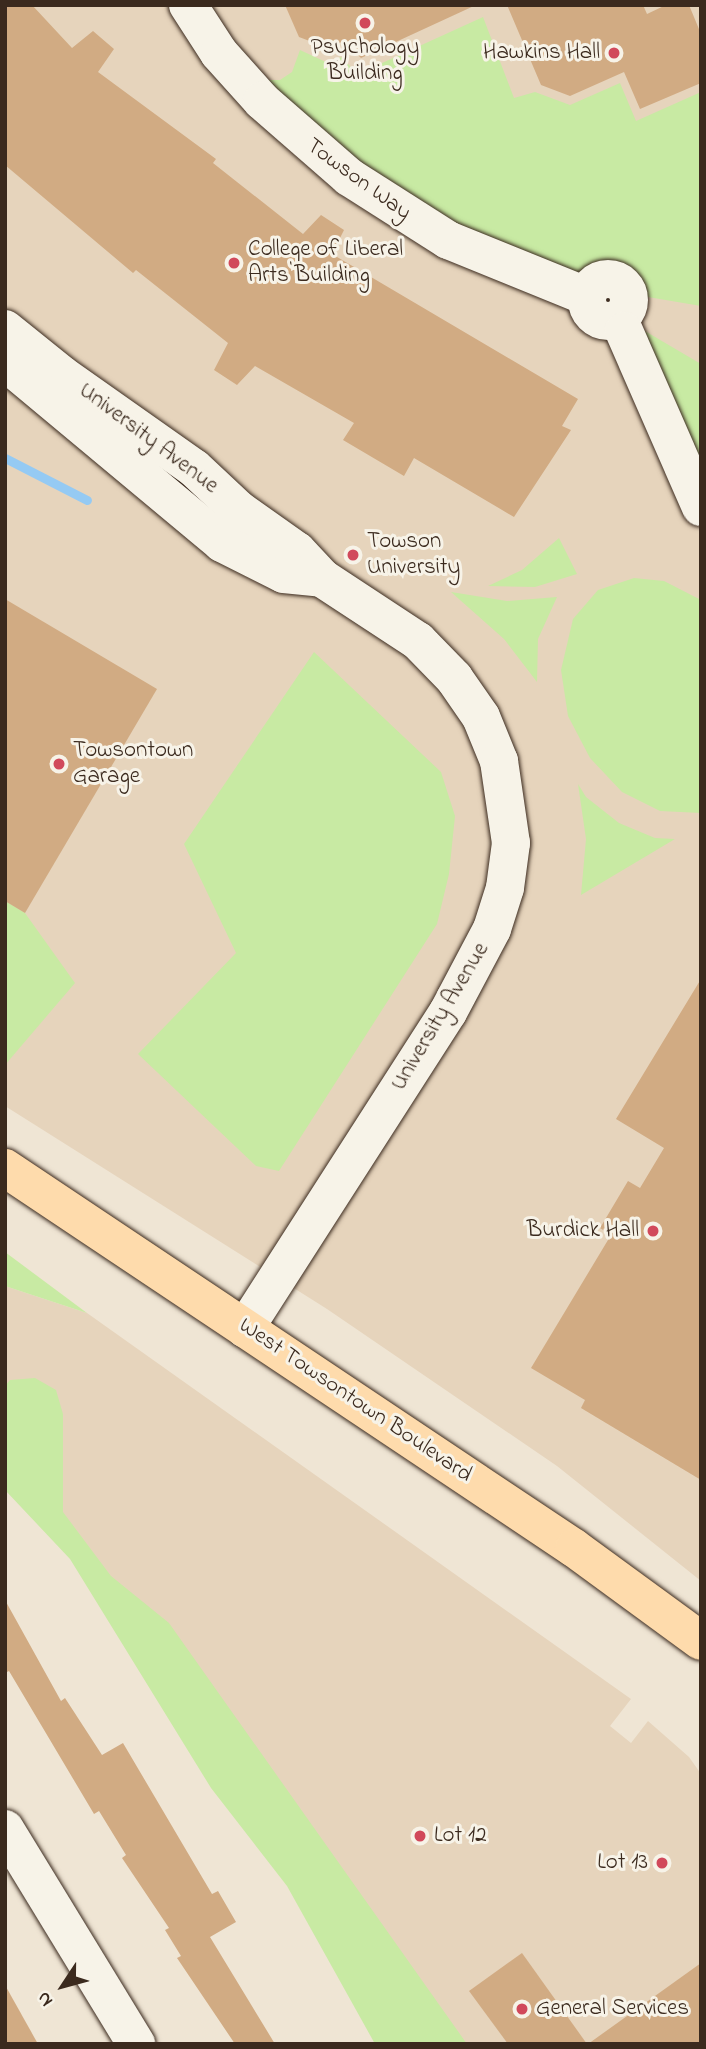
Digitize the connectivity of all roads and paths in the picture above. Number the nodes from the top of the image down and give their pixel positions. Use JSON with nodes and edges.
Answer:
{"nodes":[{"id":1,"x":188,"y":5,"type":"edge"},
{"id":2,"x":586,"y":287,"type":"dead end"},
{"id":3,"x":5,"y":329,"type":"edge"},
{"id":4,"x":624,"y":331,"type":"dead end"},
{"id":5,"x":5,"y":362,"type":"edge"},
{"id":6,"x":701,"y":507,"type":"edge"},
{"id":7,"x":322,"y":578,"type":"junction"},
{"id":8,"x":5,"y":1168,"type":"edge"},
{"id":9,"x":245,"y":1328,"type":"junction"},
{"id":10,"x":701,"y":1642,"type":"edge"},
{"id":11,"x":5,"y":1829,"type":"edge"},
{"id":12,"x":136,"y":2044,"type":"edge"}],
"edges":[{"from":1,"to":2,"type":"street","name":"Towson Way"},
{"from":3,"to":7,"type":"street","name":"University Avenue"},
{"from":4,"to":6,"type":"street"},
{"from":5,"to":7,"type":"street","name":"University Avenue"},
{"from":7,"to":9,"type":"street","name":"University Avenue"},
{"from":8,"to":9,"type":"main road","name":"West Towsontown Boulevard"},
{"from":9,"to":10,"type":"main road","name":"West Towsontown Boulevard"},
{"from":11,"to":12,"type":"street"}]}
